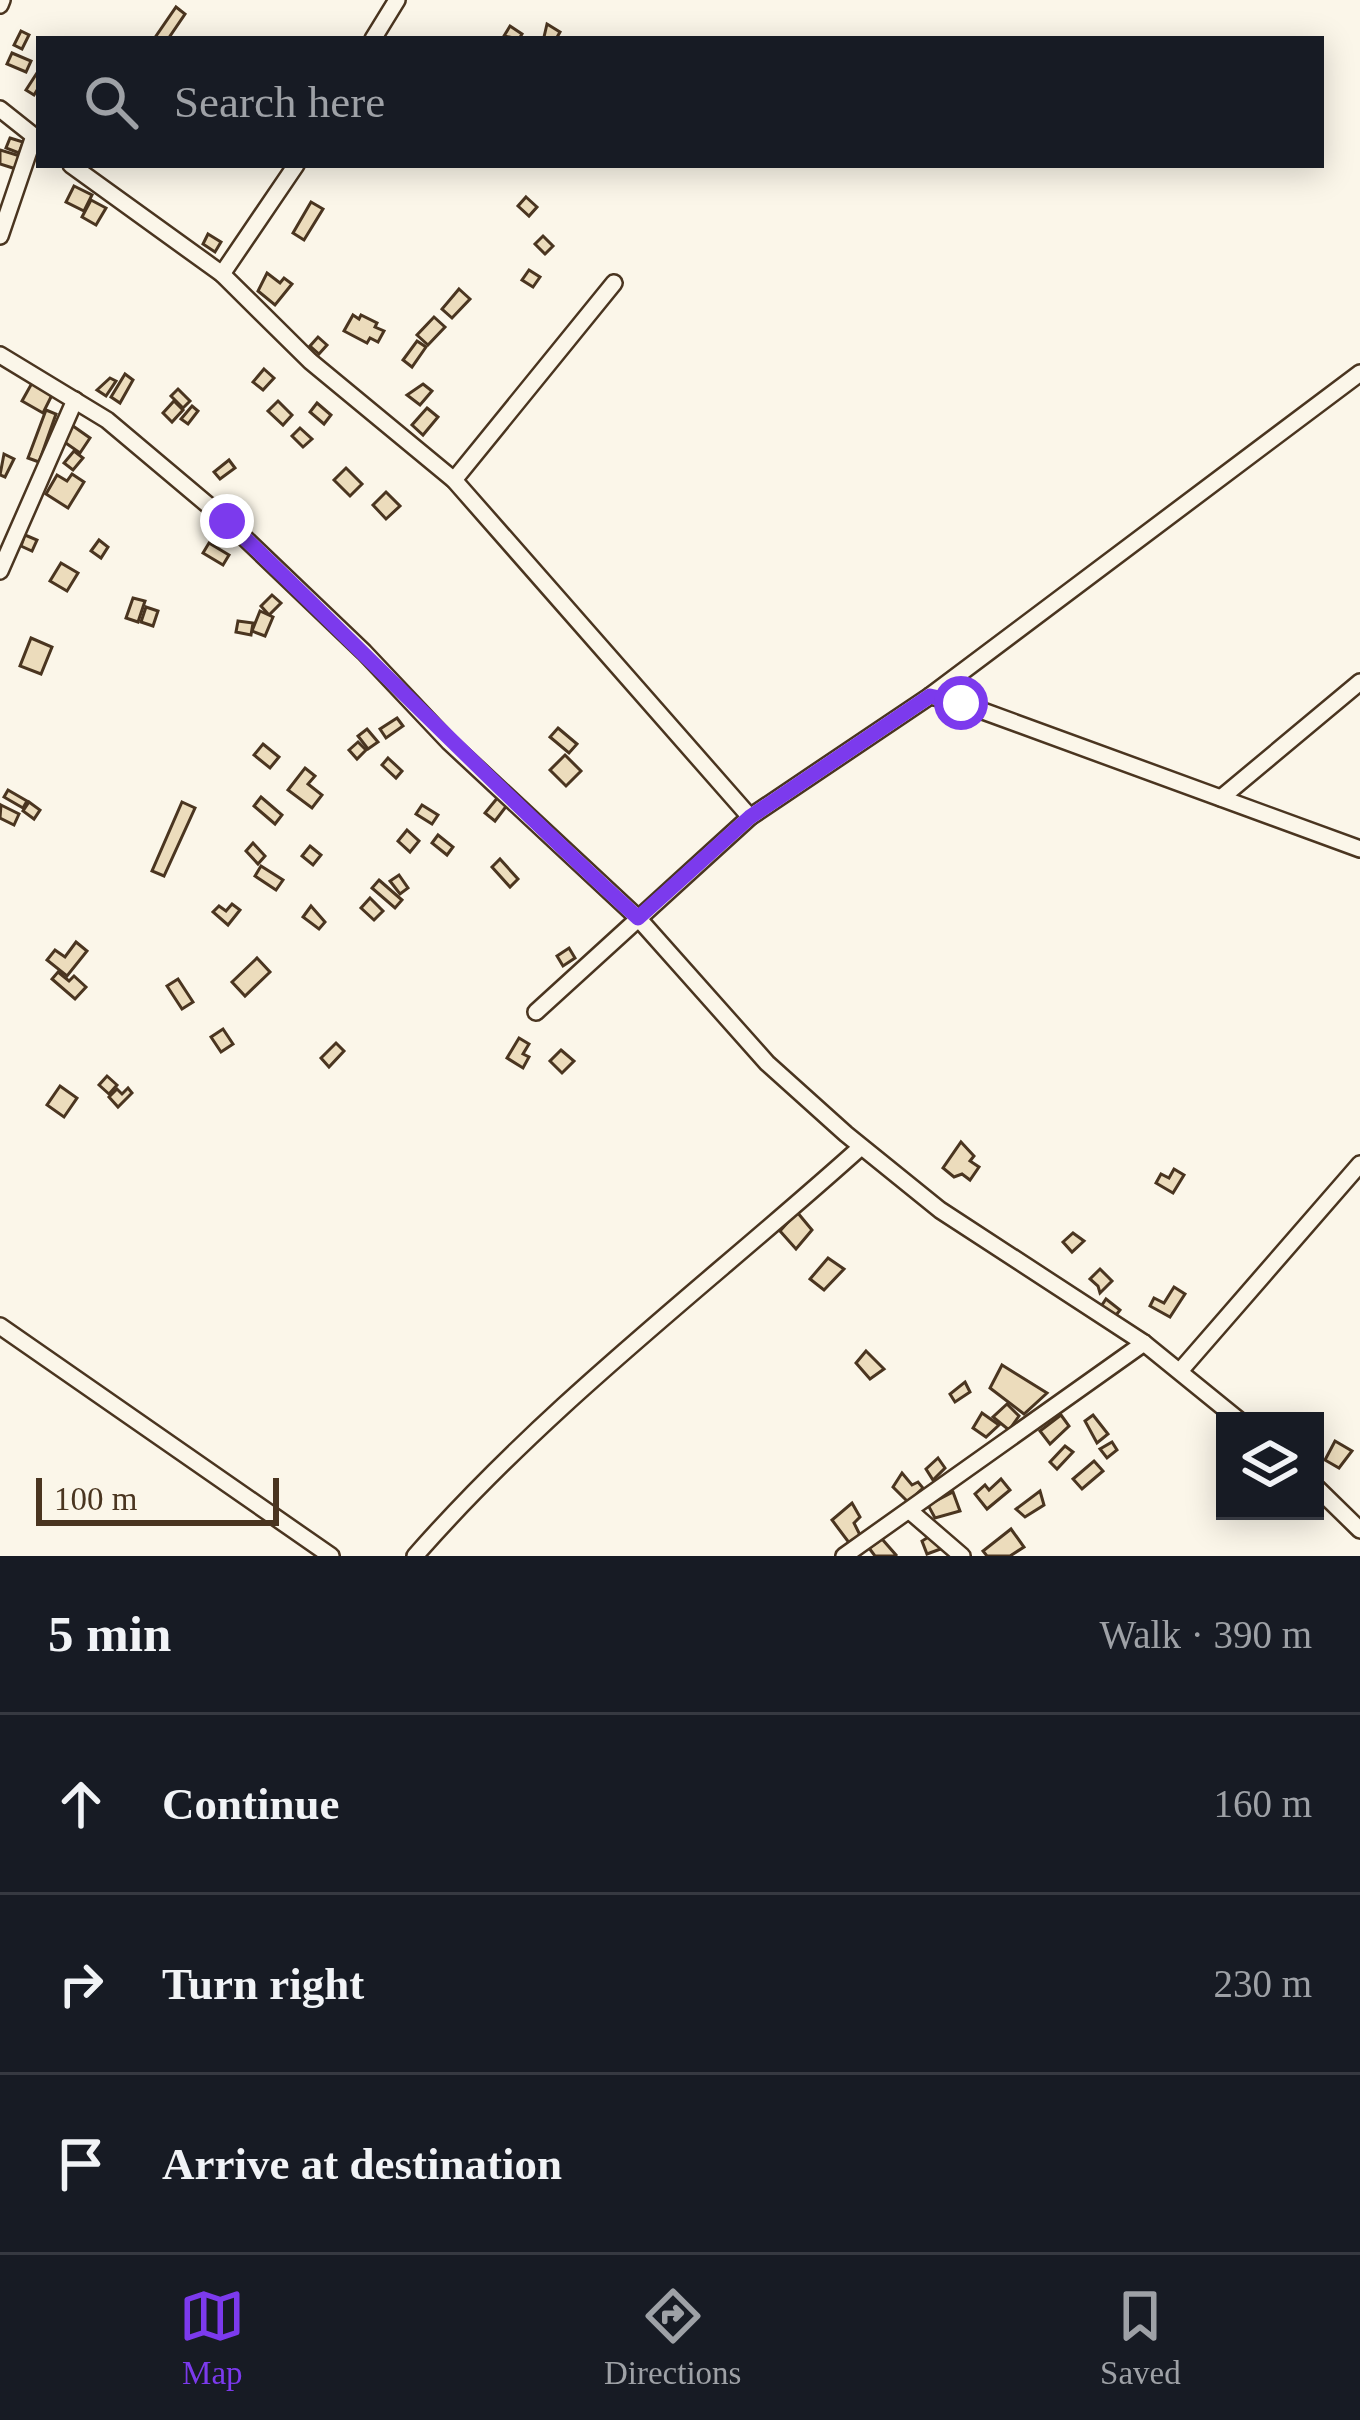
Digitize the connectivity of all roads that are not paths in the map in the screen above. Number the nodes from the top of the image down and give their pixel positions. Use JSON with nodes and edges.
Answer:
{"nodes":[{"id":1,"x":397,"y":0,"type":"edge"},
{"id":2,"x":375,"y":36,"type":"edge"},
{"id":3,"x":0,"y":110,"type":"edge"},
{"id":4,"x":36,"y":138,"type":"edge"},
{"id":5,"x":74,"y":168,"type":"edge"},
{"id":6,"x":294,"y":168,"type":"edge"},
{"id":7,"x":0,"y":236,"type":"edge"},
{"id":8,"x":222,"y":274,"type":"junction"},
{"id":9,"x":614,"y":284,"type":"dead end"},
{"id":10,"x":0,"y":356,"type":"edge"},
{"id":11,"x":1360,"y":373,"type":"edge"},
{"id":12,"x":75,"y":400,"type":"junction"},
{"id":13,"x":454,"y":480,"type":"junction"},
{"id":14,"x":0,"y":571,"type":"edge"},
{"id":15,"x":1360,"y":682,"type":"edge"},
{"id":16,"x":930,"y":696,"type":"junction"},
{"id":17,"x":1221,"y":798,"type":"junction"},
{"id":18,"x":750,"y":817,"type":"junction"},
{"id":19,"x":1360,"y":849,"type":"edge"},
{"id":20,"x":638,"y":918,"type":"junction"},
{"id":21,"x":536,"y":1012,"type":"dead end"},
{"id":22,"x":861,"y":1147,"type":"junction"},
{"id":23,"x":1360,"y":1164,"type":"edge"},
{"id":24,"x":0,"y":1326,"type":"edge"},
{"id":25,"x":1144,"y":1343,"type":"junction"},
{"id":26,"x":1180,"y":1371,"type":"junction"},
{"id":27,"x":1229,"y":1412,"type":"edge"},
{"id":28,"x":1324,"y":1495,"type":"edge"},
{"id":29,"x":911,"y":1512,"type":"junction"},
{"id":30,"x":1360,"y":1530,"type":"edge"},
{"id":31,"x":332,"y":1556,"type":"edge"},
{"id":32,"x":415,"y":1556,"type":"edge"},
{"id":33,"x":844,"y":1556,"type":"edge"},
{"id":34,"x":962,"y":1556,"type":"edge"}],
"edges":[{"from":1,"to":2,"type":"street"},
{"from":3,"to":4,"type":"street"},
{"from":4,"to":7,"type":"street"},
{"from":5,"to":8,"type":"street"},
{"from":6,"to":8,"type":"street"},
{"from":8,"to":13,"type":"street"},
{"from":9,"to":13,"type":"street"},
{"from":10,"to":12,"type":"street"},
{"from":11,"to":16,"type":"street"},
{"from":12,"to":14,"type":"street"},
{"from":12,"to":20,"type":"street"},
{"from":13,"to":18,"type":"street"},
{"from":15,"to":17,"type":"street"},
{"from":16,"to":17,"type":"street"},
{"from":16,"to":18,"type":"street"},
{"from":17,"to":19,"type":"street"},
{"from":18,"to":20,"type":"street"},
{"from":20,"to":21,"type":"street"},
{"from":20,"to":22,"type":"street"},
{"from":22,"to":25,"type":"street"},
{"from":22,"to":32,"type":"street"},
{"from":23,"to":26,"type":"street"},
{"from":24,"to":31,"type":"street"},
{"from":25,"to":26,"type":"street"},
{"from":25,"to":29,"type":"street"},
{"from":26,"to":27,"type":"street"},
{"from":28,"to":30,"type":"street"},
{"from":29,"to":33,"type":"street"},
{"from":29,"to":34,"type":"street"}]}
